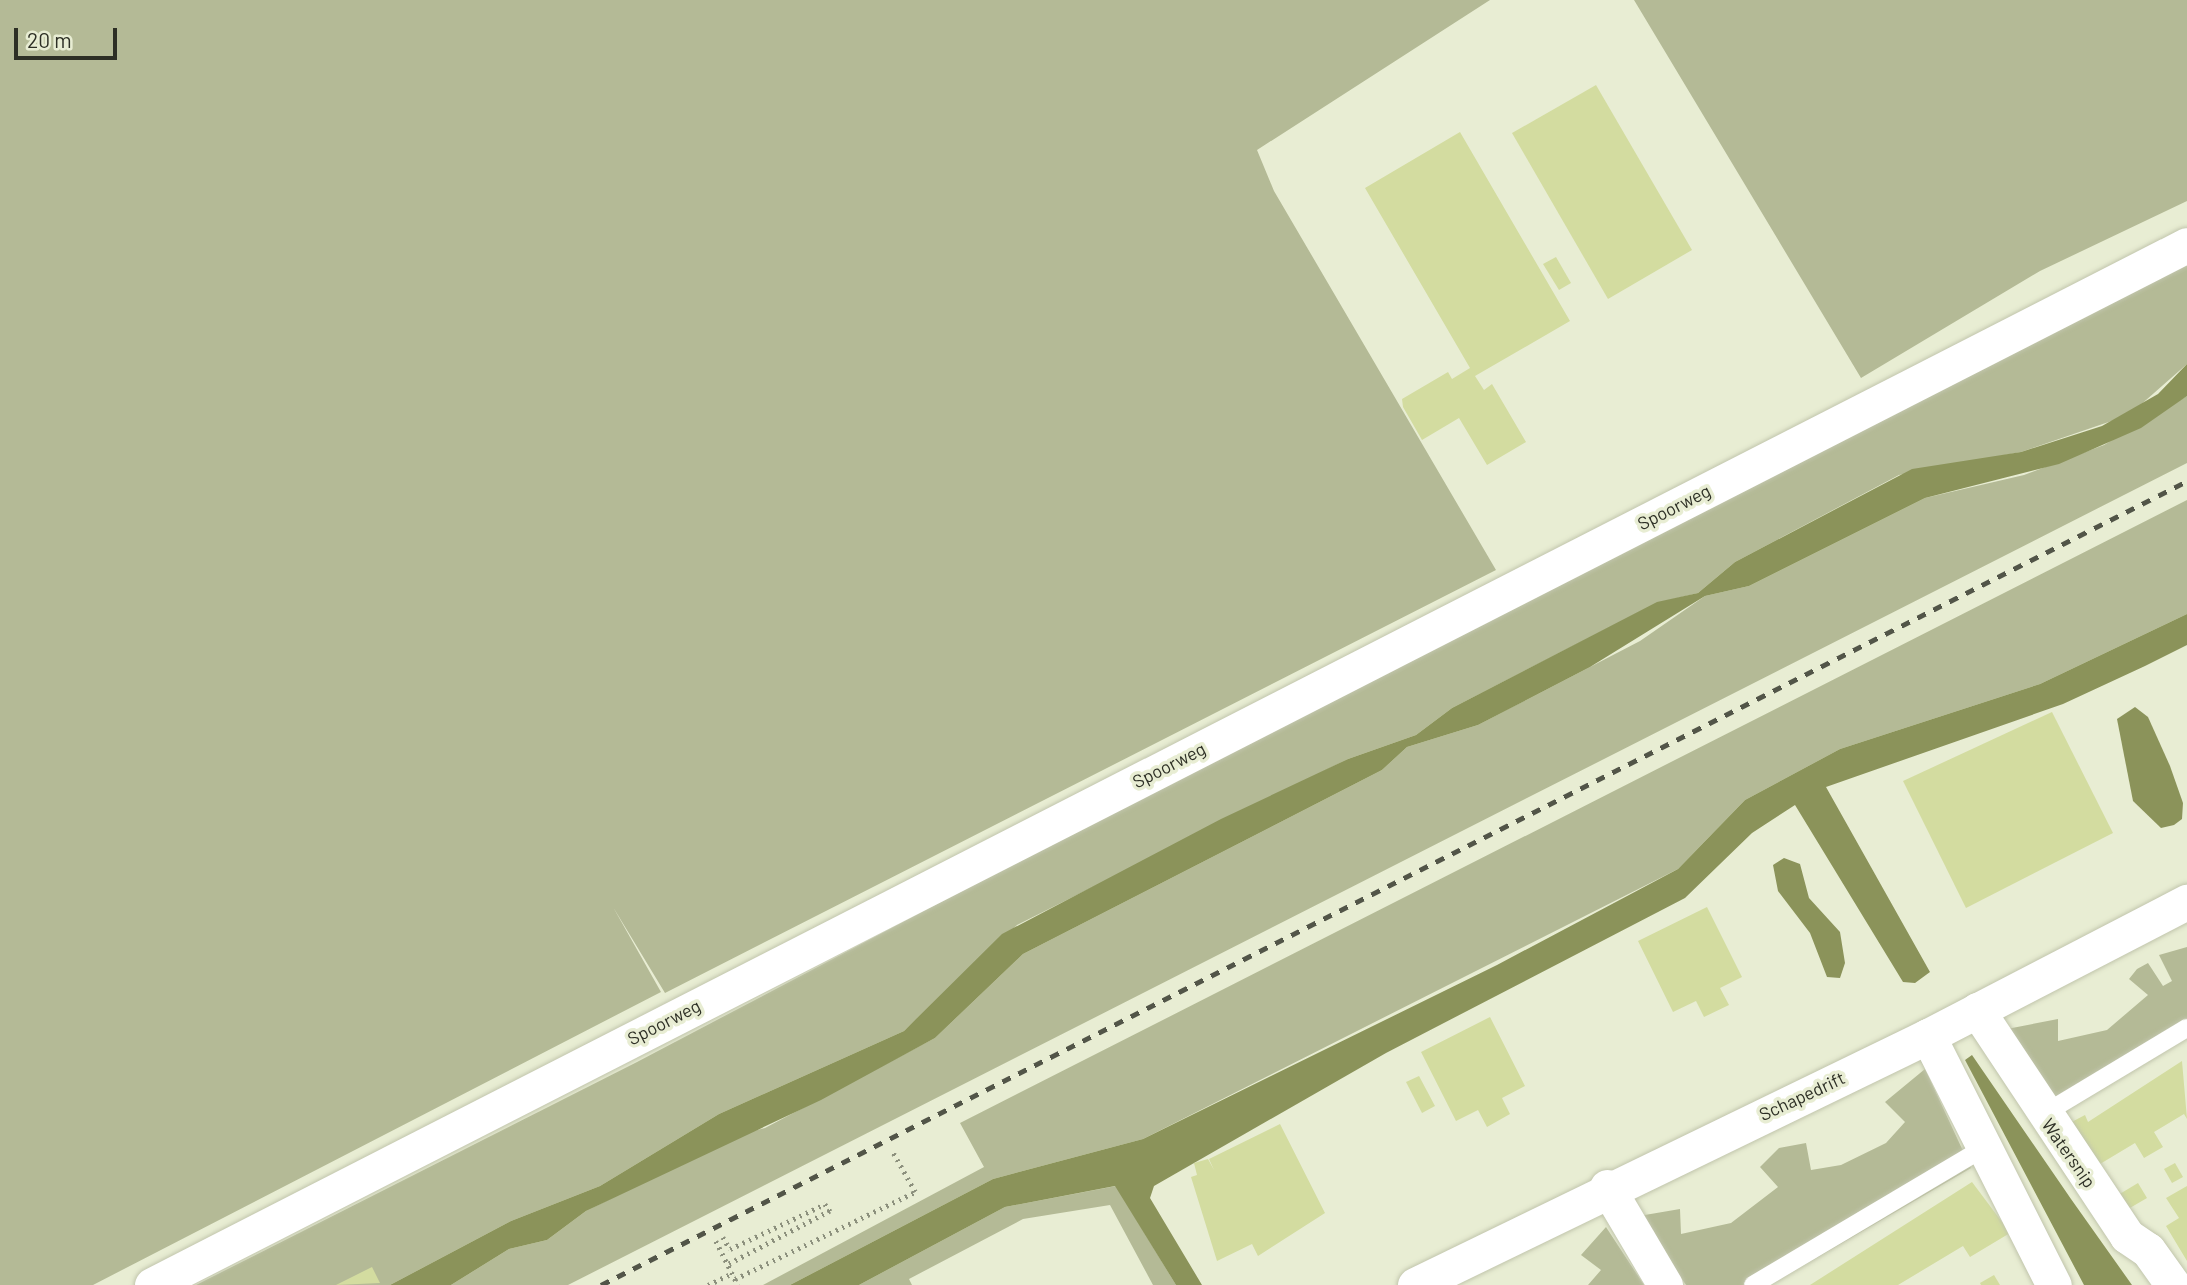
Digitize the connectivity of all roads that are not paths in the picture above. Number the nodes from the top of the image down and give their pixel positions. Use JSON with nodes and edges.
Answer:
{"nodes":[{"id":1,"x":2187,"y":245,"type":"edge"},
{"id":2,"x":2187,"y":902,"type":"edge"},
{"id":3,"x":1977,"y":1010,"type":"junction"},
{"id":4,"x":2187,"y":1028,"type":"edge"},
{"id":5,"x":1928,"y":1037,"type":"junction"},
{"id":6,"x":2042,"y":1115,"type":"junction"},
{"id":7,"x":1984,"y":1147,"type":"junction"},
{"id":8,"x":1607,"y":1187,"type":"junction"},
{"id":9,"x":152,"y":1285,"type":"edge"},
{"id":10,"x":1415,"y":1285,"type":"edge"},
{"id":11,"x":1665,"y":1285,"type":"edge"},
{"id":12,"x":1753,"y":1285,"type":"edge"},
{"id":13,"x":2054,"y":1285,"type":"edge"},
{"id":14,"x":2173,"y":1285,"type":"edge"}],
"edges":[{"from":1,"to":9,"type":"street","name":"Spoorweg"},
{"from":2,"to":3,"type":"street","name":"Schapedrift"},
{"from":3,"to":5,"type":"street","name":"Schapedrift"},
{"from":3,"to":6,"type":"street","name":"Watersnip"},
{"from":4,"to":6,"type":"lane"},
{"from":5,"to":7,"type":"street"},
{"from":5,"to":8,"type":"street","name":"Schapedrift"},
{"from":6,"to":14,"type":"street","name":"Watersnip"},
{"from":7,"to":12,"type":"lane"},
{"from":7,"to":13,"type":"street"},
{"from":8,"to":10,"type":"street","name":"Schapedrift"},
{"from":8,"to":11,"type":"street"}]}
